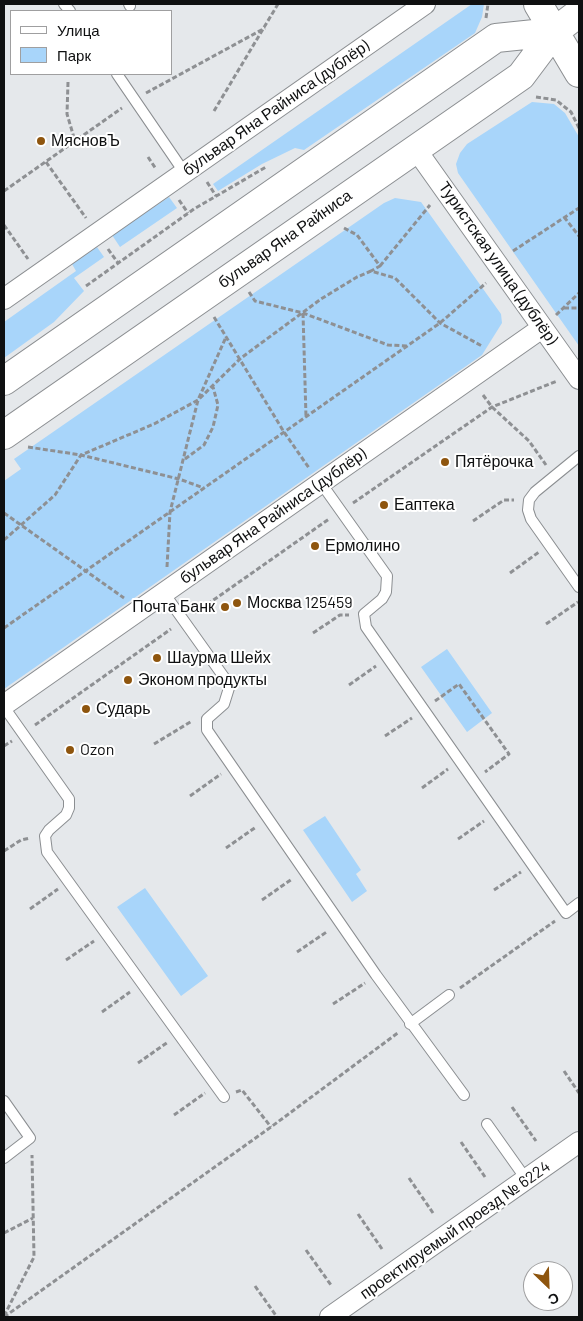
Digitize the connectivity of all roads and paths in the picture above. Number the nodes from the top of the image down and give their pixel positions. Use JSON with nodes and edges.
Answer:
{"nodes":[{"id":1,"x":278,"y":4,"type":"edge"},
{"id":2,"x":425,"y":4,"type":"edge"},
{"id":3,"x":488,"y":4,"type":"edge"},
{"id":4,"x":538,"y":4,"type":"edge"},
{"id":5,"x":579,"y":14,"type":"edge"},
{"id":6,"x":485,"y":21,"type":"dead end"},
{"id":7,"x":265,"y":28,"type":"junction"},
{"id":8,"x":554,"y":32,"type":"junction"},
{"id":9,"x":579,"y":74,"type":"edge"},
{"id":10,"x":118,"y":75,"type":"edge"},
{"id":11,"x":68,"y":82,"type":"dead end"},
{"id":12,"x":536,"y":97,"type":"dead end"},
{"id":13,"x":134,"y":100,"type":"junction"},
{"id":14,"x":214,"y":111,"type":"dead end"},
{"id":15,"x":579,"y":128,"type":"edge"},
{"id":16,"x":76,"y":141,"type":"junction"},
{"id":17,"x":415,"y":148,"type":"junction"},
{"id":18,"x":148,"y":157,"type":"dead end"},
{"id":19,"x":46,"y":162,"type":"junction"},
{"id":20,"x":272,"y":164,"type":"dead end"},
{"id":21,"x":184,"y":172,"type":"junction"},
{"id":22,"x":161,"y":175,"type":"dead end"},
{"id":23,"x":4,"y":191,"type":"edge"},
{"id":24,"x":174,"y":193,"type":"dead end"},
{"id":25,"x":432,"y":202,"type":"dead end"},
{"id":26,"x":579,"y":208,"type":"edge"},
{"id":27,"x":188,"y":213,"type":"junction"},
{"id":28,"x":564,"y":218,"type":"junction"},
{"id":29,"x":4,"y":225,"type":"edge"},
{"id":30,"x":92,"y":226,"type":"dead end"},
{"id":31,"x":341,"y":228,"type":"dead end"},
{"id":32,"x":579,"y":236,"type":"edge"},
{"id":33,"x":510,"y":253,"type":"dead end"},
{"id":34,"x":380,"y":266,"type":"junction"},
{"id":35,"x":372,"y":271,"type":"junction"},
{"id":36,"x":39,"y":274,"type":"junction"},
{"id":37,"x":488,"y":280,"type":"dead end"},
{"id":38,"x":86,"y":286,"type":"dead end"},
{"id":39,"x":249,"y":292,"type":"dead end"},
{"id":40,"x":579,"y":293,"type":"edge"},
{"id":41,"x":4,"y":299,"type":"edge"},
{"id":42,"x":564,"y":308,"type":"junction"},
{"id":43,"x":579,"y":308,"type":"edge"},
{"id":44,"x":303,"y":313,"type":"junction"},
{"id":45,"x":214,"y":316,"type":"dead end"},
{"id":46,"x":440,"y":324,"type":"junction"},
{"id":47,"x":542,"y":328,"type":"junction"},
{"id":48,"x":226,"y":337,"type":"junction"},
{"id":49,"x":408,"y":346,"type":"junction"},
{"id":50,"x":488,"y":349,"type":"dead end"},
{"id":51,"x":241,"y":358,"type":"junction"},
{"id":52,"x":579,"y":379,"type":"edge"},
{"id":53,"x":4,"y":381,"type":"edge"},
{"id":54,"x":558,"y":381,"type":"dead end"},
{"id":55,"x":213,"y":386,"type":"junction"},
{"id":56,"x":483,"y":394,"type":"dead end"},
{"id":57,"x":198,"y":400,"type":"junction"},
{"id":58,"x":492,"y":407,"type":"junction"},
{"id":59,"x":306,"y":417,"type":"junction"},
{"id":60,"x":284,"y":432,"type":"junction"},
{"id":61,"x":16,"y":441,"type":"edge"},
{"id":62,"x":81,"y":454,"type":"junction"},
{"id":63,"x":579,"y":456,"type":"edge"},
{"id":64,"x":185,"y":459,"type":"junction"},
{"id":65,"x":554,"y":475,"type":"junction"},
{"id":66,"x":316,"y":478,"type":"junction"},
{"id":67,"x":179,"y":479,"type":"junction"},
{"id":68,"x":205,"y":488,"type":"junction"},
{"id":69,"x":359,"y":499,"type":"dead end"},
{"id":70,"x":530,"y":500,"type":"junction"},
{"id":71,"x":170,"y":512,"type":"junction"},
{"id":72,"x":4,"y":513,"type":"edge"},
{"id":73,"x":473,"y":521,"type":"dead end"},
{"id":74,"x":325,"y":522,"type":"dead end"},
{"id":75,"x":21,"y":527,"type":"junction"},
{"id":76,"x":4,"y":540,"type":"edge"},
{"id":77,"x":549,"y":545,"type":"junction"},
{"id":78,"x":85,"y":572,"type":"junction"},
{"id":79,"x":510,"y":573,"type":"dead end"},
{"id":80,"x":579,"y":587,"type":"edge"},
{"id":81,"x":164,"y":593,"type":"junction"},
{"id":82,"x":579,"y":601,"type":"edge"},
{"id":83,"x":141,"y":609,"type":"junction"},
{"id":84,"x":201,"y":609,"type":"dead end"},
{"id":85,"x":364,"y":614,"type":"junction"},
{"id":86,"x":546,"y":624,"type":"dead end"},
{"id":87,"x":4,"y":628,"type":"edge"},
{"id":88,"x":169,"y":631,"type":"dead end"},
{"id":89,"x":313,"y":633,"type":"dead end"},
{"id":90,"x":387,"y":658,"type":"junction"},
{"id":91,"x":349,"y":685,"type":"dead end"},
{"id":92,"x":4,"y":706,"type":"edge"},
{"id":93,"x":423,"y":710,"type":"junction"},
{"id":94,"x":205,"y":722,"type":"junction"},
{"id":95,"x":35,"y":725,"type":"dead end"},
{"id":96,"x":386,"y":736,"type":"dead end"},
{"id":97,"x":154,"y":744,"type":"dead end"},
{"id":98,"x":459,"y":761,"type":"junction"},
{"id":99,"x":232,"y":767,"type":"junction"},
{"id":100,"x":472,"y":781,"type":"junction"},
{"id":101,"x":422,"y":788,"type":"dead end"},
{"id":102,"x":190,"y":796,"type":"dead end"},
{"id":103,"x":495,"y":812,"type":"junction"},
{"id":104,"x":268,"y":819,"type":"junction"},
{"id":105,"x":45,"y":836,"type":"junction"},
{"id":106,"x":458,"y":839,"type":"dead end"},
{"id":107,"x":226,"y":848,"type":"dead end"},
{"id":108,"x":4,"y":851,"type":"edge"},
{"id":109,"x":532,"y":864,"type":"junction"},
{"id":110,"x":304,"y":871,"type":"junction"},
{"id":111,"x":68,"y":882,"type":"junction"},
{"id":112,"x":494,"y":890,"type":"dead end"},
{"id":113,"x":262,"y":900,"type":"dead end"},
{"id":114,"x":579,"y":903,"type":"edge"},
{"id":115,"x":30,"y":909,"type":"dead end"},
{"id":116,"x":566,"y":913,"type":"junction"},
{"id":117,"x":340,"y":923,"type":"junction"},
{"id":118,"x":105,"y":933,"type":"junction"},
{"id":119,"x":298,"y":952,"type":"dead end"},
{"id":120,"x":66,"y":960,"type":"dead end"},
{"id":121,"x":376,"y":975,"type":"junction"},
{"id":122,"x":142,"y":984,"type":"junction"},
{"id":123,"x":449,"y":995,"type":"joint"},
{"id":124,"x":334,"y":1004,"type":"dead end"},
{"id":125,"x":102,"y":1012,"type":"dead end"},
{"id":126,"x":410,"y":1024,"type":"junction"},
{"id":127,"x":179,"y":1035,"type":"junction"},
{"id":128,"x":138,"y":1063,"type":"dead end"},
{"id":129,"x":564,"y":1071,"type":"dead end"},
{"id":130,"x":216,"y":1086,"type":"junction"},
{"id":131,"x":579,"y":1093,"type":"edge"},
{"id":132,"x":464,"y":1095,"type":"dead end"},
{"id":133,"x":224,"y":1098,"type":"joint"},
{"id":134,"x":4,"y":1101,"type":"edge"},
{"id":135,"x":512,"y":1106,"type":"dead end"},
{"id":136,"x":174,"y":1115,"type":"dead end"},
{"id":137,"x":487,"y":1124,"type":"dead end"},
{"id":138,"x":271,"y":1127,"type":"junction"},
{"id":139,"x":30,"y":1138,"type":"junction"},
{"id":140,"x":536,"y":1141,"type":"dead end"},
{"id":141,"x":461,"y":1142,"type":"dead end"},
{"id":142,"x":579,"y":1142,"type":"edge"},
{"id":143,"x":4,"y":1158,"type":"edge"},
{"id":144,"x":485,"y":1177,"type":"dead end"},
{"id":145,"x":409,"y":1178,"type":"dead end"},
{"id":146,"x":526,"y":1179,"type":"junction"},
{"id":147,"x":433,"y":1213,"type":"dead end"},
{"id":148,"x":358,"y":1214,"type":"dead end"},
{"id":149,"x":34,"y":1218,"type":"junction"},
{"id":150,"x":4,"y":1234,"type":"edge"},
{"id":151,"x":382,"y":1249,"type":"dead end"},
{"id":152,"x":306,"y":1250,"type":"dead end"},
{"id":153,"x":331,"y":1285,"type":"dead end"},
{"id":154,"x":255,"y":1286,"type":"dead end"},
{"id":155,"x":4,"y":1317,"type":"edge"},
{"id":156,"x":277,"y":1317,"type":"edge"},
{"id":157,"x":330,"y":1317,"type":"edge"}],
"edges":[{"from":1,"to":7,"type":"path"},
{"from":2,"to":21,"type":"street","name":"бульвар Яна Райниса (дублёр)"},
{"from":3,"to":6,"type":"path"},
{"from":4,"to":8,"type":"main road"},
{"from":5,"to":8,"type":"main road","name":"бульвар Яна Райниса"},
{"from":7,"to":13,"type":"path"},
{"from":7,"to":14,"type":"path"},
{"from":8,"to":9,"type":"main road"},
{"from":8,"to":17,"type":"main road","name":"бульвар Яна Райниса"},
{"from":8,"to":53,"type":"main road","name":"бульвар Яна Райниса"},
{"from":10,"to":13,"type":"lane"},
{"from":11,"to":16,"type":"path"},
{"from":12,"to":15,"type":"path"},
{"from":13,"to":16,"type":"path"},
{"from":13,"to":21,"type":"lane"},
{"from":16,"to":19,"type":"path"},
{"from":17,"to":47,"type":"street","name":"Туристская улица (дублёр)"},
{"from":17,"to":61,"type":"main road","name":"бульвар Яна Райниса"},
{"from":18,"to":22,"type":"path"},
{"from":19,"to":23,"type":"path"},
{"from":19,"to":30,"type":"path"},
{"from":20,"to":27,"type":"path"},
{"from":21,"to":36,"type":"street","name":"бульвар Яна Райниса (дублёр)"},
{"from":24,"to":27,"type":"path"},
{"from":25,"to":34,"type":"path"},
{"from":26,"to":28,"type":"path"},
{"from":27,"to":38,"type":"path"},
{"from":28,"to":32,"type":"path"},
{"from":28,"to":33,"type":"path"},
{"from":29,"to":36,"type":"path"},
{"from":31,"to":34,"type":"path"},
{"from":34,"to":35,"type":"path"},
{"from":35,"to":44,"type":"path"},
{"from":35,"to":46,"type":"path"},
{"from":36,"to":41,"type":"street","name":"бульвар Яна Райниса (дублёр)"},
{"from":37,"to":46,"type":"path"},
{"from":39,"to":44,"type":"path"},
{"from":40,"to":42,"type":"path"},
{"from":42,"to":43,"type":"path"},
{"from":42,"to":47,"type":"path"},
{"from":44,"to":49,"type":"path"},
{"from":44,"to":51,"type":"path"},
{"from":44,"to":59,"type":"path"},
{"from":45,"to":48,"type":"path"},
{"from":46,"to":49,"type":"path"},
{"from":46,"to":50,"type":"path"},
{"from":47,"to":52,"type":"street","name":"Туристская улица (дублёр)"},
{"from":47,"to":66,"type":"street","name":"бульвар Яна Райниса (дублёр)"},
{"from":48,"to":51,"type":"path"},
{"from":48,"to":57,"type":"path"},
{"from":49,"to":59,"type":"path"},
{"from":51,"to":55,"type":"path"},
{"from":51,"to":60,"type":"path"},
{"from":54,"to":58,"type":"path"},
{"from":55,"to":57,"type":"path"},
{"from":55,"to":64,"type":"path"},
{"from":56,"to":58,"type":"path"},
{"from":57,"to":62,"type":"path"},
{"from":57,"to":64,"type":"path"},
{"from":58,"to":65,"type":"path"},
{"from":58,"to":69,"type":"path"},
{"from":59,"to":60,"type":"path"},
{"from":60,"to":66,"type":"path"},
{"from":60,"to":68,"type":"path"},
{"from":61,"to":62,"type":"path"},
{"from":62,"to":67,"type":"path"},
{"from":62,"to":75,"type":"path"},
{"from":63,"to":65,"type":"lane"},
{"from":64,"to":67,"type":"path"},
{"from":65,"to":70,"type":"lane"},
{"from":66,"to":81,"type":"street","name":"бульвар Яна Райниса (дублёр)"},
{"from":66,"to":85,"type":"lane"},
{"from":67,"to":68,"type":"path"},
{"from":67,"to":71,"type":"path"},
{"from":68,"to":71,"type":"path"},
{"from":70,"to":73,"type":"path"},
{"from":70,"to":77,"type":"lane"},
{"from":71,"to":78,"type":"path"},
{"from":71,"to":81,"type":"path"},
{"from":72,"to":75,"type":"path"},
{"from":74,"to":84,"type":"path"},
{"from":75,"to":76,"type":"path"},
{"from":75,"to":78,"type":"path"},
{"from":77,"to":79,"type":"path"},
{"from":77,"to":80,"type":"lane"},
{"from":78,"to":83,"type":"path"},
{"from":78,"to":87,"type":"path"},
{"from":81,"to":83,"type":"street","name":"бульвар Яна Райниса (дублёр)"},
{"from":81,"to":94,"type":"lane"},
{"from":82,"to":86,"type":"path"},
{"from":83,"to":92,"type":"street","name":"бульвар Яна Райниса (дублёр)"},
{"from":85,"to":89,"type":"path"},
{"from":85,"to":90,"type":"lane"},
{"from":88,"to":95,"type":"path"},
{"from":90,"to":91,"type":"path"},
{"from":90,"to":93,"type":"lane"},
{"from":92,"to":105,"type":"lane"},
{"from":93,"to":96,"type":"path"},
{"from":93,"to":98,"type":"lane"},
{"from":93,"to":100,"type":"path"},
{"from":94,"to":97,"type":"path"},
{"from":94,"to":99,"type":"lane"},
{"from":98,"to":100,"type":"lane"},
{"from":98,"to":101,"type":"path"},
{"from":99,"to":102,"type":"path"},
{"from":99,"to":104,"type":"lane"},
{"from":100,"to":103,"type":"lane"},
{"from":103,"to":106,"type":"path"},
{"from":103,"to":109,"type":"lane"},
{"from":104,"to":107,"type":"path"},
{"from":104,"to":110,"type":"lane"},
{"from":105,"to":108,"type":"path"},
{"from":105,"to":111,"type":"lane"},
{"from":109,"to":112,"type":"path"},
{"from":109,"to":116,"type":"lane"},
{"from":110,"to":113,"type":"path"},
{"from":110,"to":117,"type":"lane"},
{"from":111,"to":115,"type":"path"},
{"from":111,"to":118,"type":"lane"},
{"from":114,"to":116,"type":"lane"},
{"from":116,"to":123,"type":"path"},
{"from":117,"to":119,"type":"path"},
{"from":117,"to":121,"type":"lane"},
{"from":118,"to":120,"type":"path"},
{"from":118,"to":122,"type":"lane"},
{"from":121,"to":124,"type":"path"},
{"from":121,"to":126,"type":"lane"},
{"from":122,"to":125,"type":"path"},
{"from":122,"to":127,"type":"lane"},
{"from":123,"to":126,"type":"lane"},
{"from":126,"to":132,"type":"lane"},
{"from":126,"to":138,"type":"path"},
{"from":127,"to":128,"type":"path"},
{"from":127,"to":130,"type":"lane"},
{"from":129,"to":131,"type":"path"},
{"from":130,"to":133,"type":"lane"},
{"from":130,"to":136,"type":"path"},
{"from":133,"to":138,"type":"path"},
{"from":134,"to":139,"type":"lane"},
{"from":135,"to":140,"type":"path"},
{"from":137,"to":146,"type":"lane"},
{"from":138,"to":155,"type":"path"},
{"from":139,"to":143,"type":"lane"},
{"from":139,"to":149,"type":"path"},
{"from":141,"to":144,"type":"path"},
{"from":142,"to":146,"type":"street","name":"проектируемый проезд № 6224"},
{"from":145,"to":147,"type":"path"},
{"from":146,"to":157,"type":"street","name":"проектируемый проезд № 6224"},
{"from":148,"to":151,"type":"path"},
{"from":149,"to":150,"type":"path"},
{"from":149,"to":155,"type":"path"},
{"from":152,"to":153,"type":"path"},
{"from":154,"to":156,"type":"path"}]}
